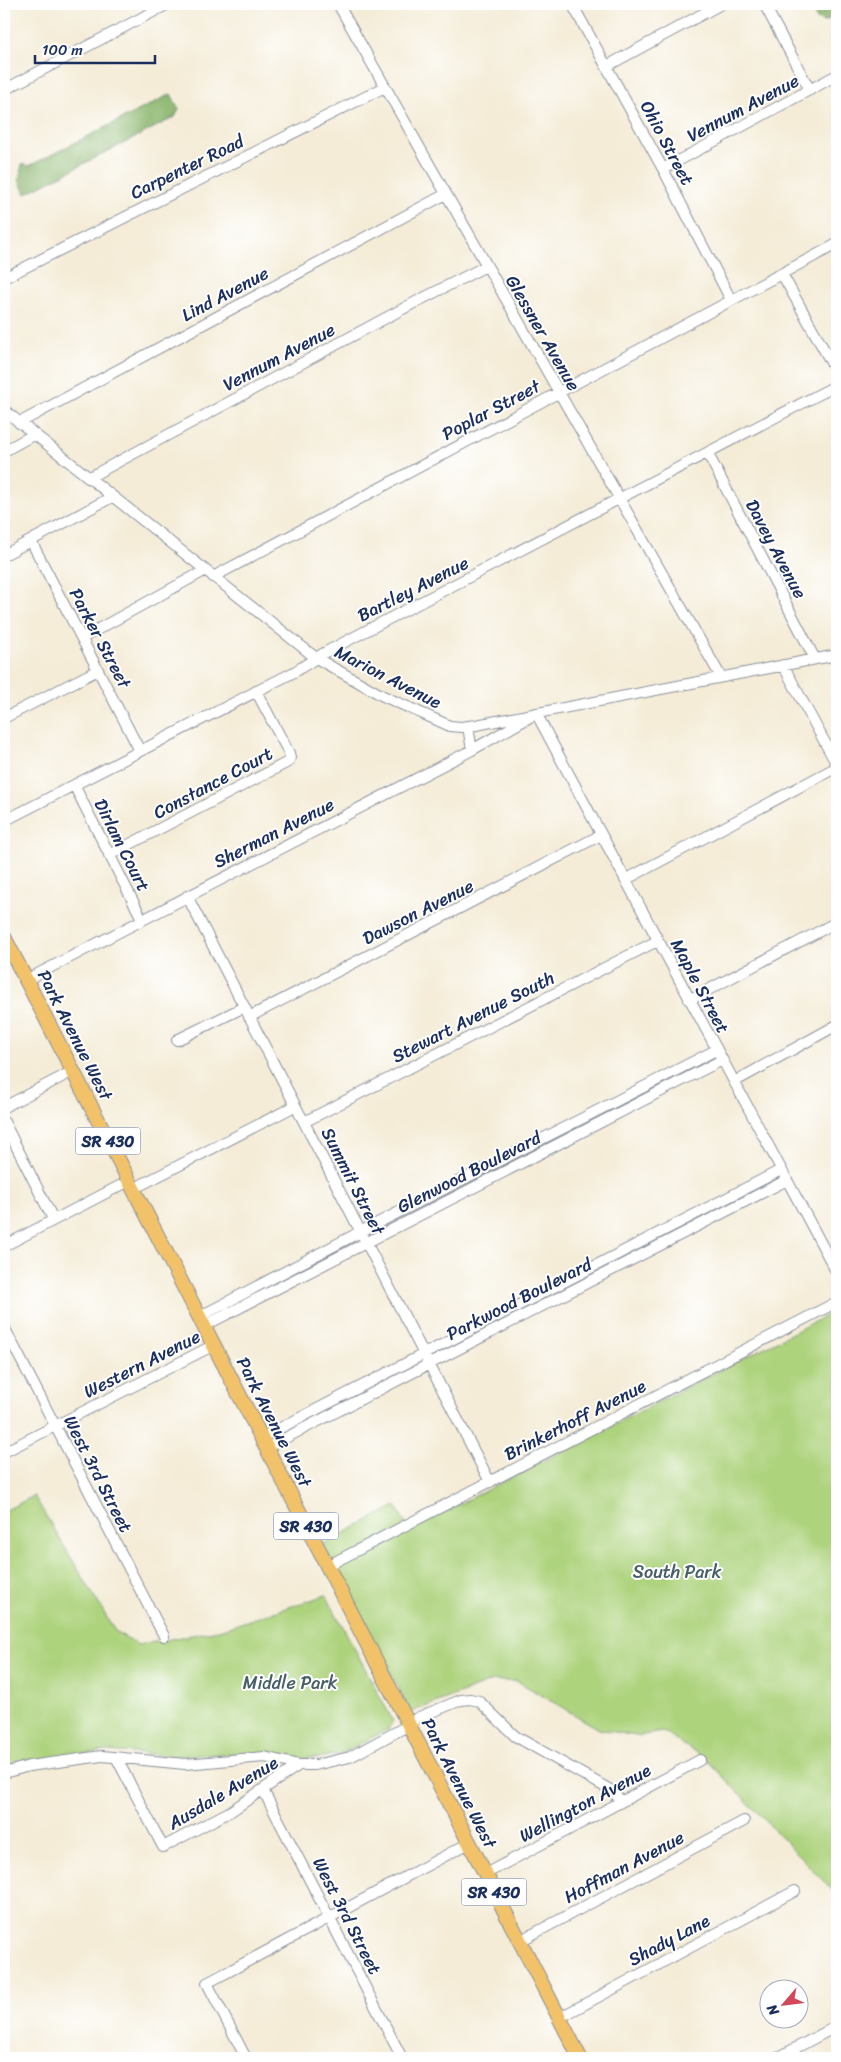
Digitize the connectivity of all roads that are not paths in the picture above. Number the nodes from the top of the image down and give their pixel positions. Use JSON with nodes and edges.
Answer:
{"nodes":[{"id":1,"x":168,"y":4,"type":"edge"},
{"id":2,"x":338,"y":4,"type":"edge"},
{"id":3,"x":572,"y":4,"type":"edge"},
{"id":4,"x":721,"y":4,"type":"edge"},
{"id":5,"x":764,"y":4,"type":"edge"},
{"id":6,"x":607,"y":66,"type":"junction"},
{"id":7,"x":837,"y":75,"type":"edge"},
{"id":8,"x":385,"y":87,"type":"junction"},
{"id":9,"x":4,"y":90,"type":"edge"},
{"id":10,"x":810,"y":90,"type":"junction"},
{"id":11,"x":663,"y":169,"type":"junction"},
{"id":12,"x":446,"y":194,"type":"junction"},
{"id":13,"x":837,"y":244,"type":"edge"},
{"id":14,"x":486,"y":266,"type":"junction"},
{"id":15,"x":782,"y":274,"type":"junction"},
{"id":16,"x":4,"y":278,"type":"edge"},
{"id":17,"x":731,"y":300,"type":"junction"},
{"id":18,"x":837,"y":373,"type":"edge"},
{"id":19,"x":837,"y":385,"type":"edge"},
{"id":20,"x":559,"y":392,"type":"junction"},
{"id":21,"x":4,"y":410,"type":"edge"},
{"id":22,"x":19,"y":423,"type":"junction"},
{"id":23,"x":34,"y":435,"type":"junction"},
{"id":24,"x":4,"y":451,"type":"edge"},
{"id":25,"x":708,"y":454,"type":"junction"},
{"id":26,"x":88,"y":478,"type":"junction"},
{"id":27,"x":112,"y":497,"type":"junction"},
{"id":28,"x":620,"y":499,"type":"junction"},
{"id":29,"x":31,"y":541,"type":"junction"},
{"id":30,"x":4,"y":555,"type":"edge"},
{"id":31,"x":208,"y":574,"type":"junction"},
{"id":32,"x":82,"y":638,"type":"junction"},
{"id":33,"x":837,"y":655,"type":"edge"},
{"id":34,"x":316,"y":658,"type":"junction"},
{"id":35,"x":815,"y":659,"type":"junction"},
{"id":36,"x":783,"y":665,"type":"junction"},
{"id":37,"x":98,"y":670,"type":"junction"},
{"id":38,"x":721,"y":677,"type":"junction"},
{"id":39,"x":256,"y":691,"type":"junction"},
{"id":40,"x":536,"y":713,"type":"junction"},
{"id":41,"x":4,"y":718,"type":"edge"},
{"id":42,"x":468,"y":726,"type":"junction"},
{"id":43,"x":140,"y":750,"type":"junction"},
{"id":44,"x":472,"y":750,"type":"junction"},
{"id":45,"x":837,"y":766,"type":"edge"},
{"id":46,"x":74,"y":785,"type":"junction"},
{"id":47,"x":4,"y":821,"type":"edge"},
{"id":48,"x":601,"y":836,"type":"junction"},
{"id":49,"x":109,"y":855,"type":"junction"},
{"id":50,"x":624,"y":880,"type":"junction"},
{"id":51,"x":187,"y":896,"type":"junction"},
{"id":52,"x":142,"y":919,"type":"junction"},
{"id":53,"x":837,"y":922,"type":"edge"},
{"id":54,"x":4,"y":937,"type":"edge"},
{"id":55,"x":657,"y":941,"type":"junction"},
{"id":56,"x":26,"y":980,"type":"junction"},
{"id":57,"x":689,"y":1000,"type":"junction"},
{"id":58,"x":244,"y":1007,"type":"junction"},
{"id":59,"x":249,"y":1017,"type":"junction"},
{"id":60,"x":837,"y":1025,"type":"edge"},
{"id":61,"x":177,"y":1040,"type":"dead end"},
{"id":62,"x":716,"y":1050,"type":"junction"},
{"id":63,"x":722,"y":1060,"type":"junction"},
{"id":64,"x":73,"y":1071,"type":"junction"},
{"id":65,"x":734,"y":1082,"type":"junction"},
{"id":66,"x":295,"y":1106,"type":"junction"},
{"id":67,"x":4,"y":1107,"type":"edge"},
{"id":68,"x":4,"y":1122,"type":"edge"},
{"id":69,"x":304,"y":1122,"type":"junction"},
{"id":70,"x":784,"y":1175,"type":"junction"},
{"id":71,"x":131,"y":1185,"type":"junction"},
{"id":72,"x":53,"y":1219,"type":"junction"},
{"id":73,"x":360,"y":1232,"type":"junction"},
{"id":74,"x":366,"y":1242,"type":"junction"},
{"id":75,"x":4,"y":1246,"type":"edge"},
{"id":76,"x":835,"y":1262,"type":"edge"},
{"id":77,"x":837,"y":1273,"type":"edge"},
{"id":78,"x":837,"y":1302,"type":"edge"},
{"id":79,"x":201,"y":1321,"type":"junction"},
{"id":80,"x":4,"y":1328,"type":"edge"},
{"id":81,"x":214,"y":1345,"type":"junction"},
{"id":82,"x":426,"y":1359,"type":"junction"},
{"id":83,"x":55,"y":1426,"type":"junction"},
{"id":84,"x":263,"y":1443,"type":"junction"},
{"id":85,"x":4,"y":1452,"type":"edge"},
{"id":86,"x":490,"y":1482,"type":"junction"},
{"id":87,"x":327,"y":1566,"type":"junction"},
{"id":88,"x":164,"y":1636,"type":"dead end"},
{"id":89,"x":409,"y":1725,"type":"junction"},
{"id":90,"x":116,"y":1757,"type":"junction"},
{"id":91,"x":270,"y":1758,"type":"junction"},
{"id":92,"x":700,"y":1760,"type":"dead end"},
{"id":93,"x":299,"y":1765,"type":"junction"},
{"id":94,"x":4,"y":1773,"type":"edge"},
{"id":95,"x":266,"y":1787,"type":"junction"},
{"id":96,"x":622,"y":1802,"type":"junction"},
{"id":97,"x":744,"y":1821,"type":"dead end"},
{"id":98,"x":469,"y":1843,"type":"junction"},
{"id":99,"x":485,"y":1874,"type":"junction"},
{"id":100,"x":795,"y":1891,"type":"dead end"},
{"id":101,"x":329,"y":1918,"type":"junction"},
{"id":102,"x":520,"y":1940,"type":"junction"},
{"id":103,"x":559,"y":2018,"type":"junction"},
{"id":104,"x":837,"y":2026,"type":"edge"},
{"id":105,"x":246,"y":2058,"type":"edge"},
{"id":106,"x":402,"y":2058,"type":"edge"},
{"id":107,"x":580,"y":2058,"type":"edge"},
{"id":108,"x":777,"y":2058,"type":"edge"}],
"edges":[{"from":1,"to":9,"type":"street"},
{"from":2,"to":8,"type":"street","name":"Glessner Avenue"},
{"from":3,"to":6,"type":"street","name":"Ohio Street"},
{"from":4,"to":6,"type":"street"},
{"from":5,"to":10,"type":"street"},
{"from":6,"to":11,"type":"street","name":"Ohio Street"},
{"from":7,"to":10,"type":"street","name":"Vennum Avenue"},
{"from":8,"to":12,"type":"street","name":"Glessner Avenue"},
{"from":8,"to":16,"type":"street","name":"Carpenter Road"},
{"from":10,"to":11,"type":"street","name":"Vennum Avenue"},
{"from":11,"to":17,"type":"street","name":"Ohio Street"},
{"from":12,"to":14,"type":"street","name":"Glessner Avenue"},
{"from":12,"to":22,"type":"street","name":"Lind Avenue"},
{"from":13,"to":15,"type":"street","name":"Poplar Street"},
{"from":14,"to":20,"type":"street","name":"Glessner Avenue"},
{"from":14,"to":26,"type":"street","name":"Vennum Avenue"},
{"from":15,"to":17,"type":"street","name":"Poplar Street"},
{"from":15,"to":18,"type":"street"},
{"from":17,"to":20,"type":"street","name":"Poplar Street"},
{"from":19,"to":25,"type":"street","name":"Bartley Avenue"},
{"from":20,"to":28,"type":"street","name":"Glessner Avenue"},
{"from":20,"to":31,"type":"street","name":"Poplar Street"},
{"from":21,"to":22,"type":"street","name":"Marion Avenue"},
{"from":22,"to":23,"type":"street","name":"Marion Avenue"},
{"from":23,"to":24,"type":"street"},
{"from":23,"to":26,"type":"street","name":"Marion Avenue"},
{"from":25,"to":28,"type":"street","name":"Bartley Avenue"},
{"from":25,"to":35,"type":"street","name":"Davey Avenue"},
{"from":26,"to":27,"type":"street","name":"Marion Avenue"},
{"from":27,"to":29,"type":"street"},
{"from":27,"to":31,"type":"street","name":"Marion Avenue"},
{"from":28,"to":34,"type":"street","name":"Bartley Avenue"},
{"from":28,"to":38,"type":"street","name":"Glessner Avenue"},
{"from":29,"to":30,"type":"street"},
{"from":29,"to":32,"type":"street","name":"Parker Street"},
{"from":31,"to":32,"type":"street","name":"Poplar Street"},
{"from":31,"to":34,"type":"street","name":"Marion Avenue"},
{"from":32,"to":37,"type":"street","name":"Parker Street"},
{"from":33,"to":35,"type":"street","name":"Marion Avenue"},
{"from":34,"to":39,"type":"street","name":"Bartley Avenue"},
{"from":34,"to":42,"type":"street","name":"Marion Avenue"},
{"from":35,"to":36,"type":"street","name":"Marion Avenue"},
{"from":36,"to":38,"type":"street","name":"Marion Avenue"},
{"from":36,"to":45,"type":"street"},
{"from":37,"to":41,"type":"street"},
{"from":37,"to":43,"type":"street","name":"Parker Street"},
{"from":38,"to":40,"type":"street","name":"Marion Avenue"},
{"from":39,"to":43,"type":"street","name":"Bartley Avenue"},
{"from":39,"to":49,"type":"street","name":"Constance Court"},
{"from":40,"to":42,"type":"street","name":"Marion Avenue"},
{"from":40,"to":44,"type":"street","name":"Sherman Avenue"},
{"from":40,"to":48,"type":"street","name":"Maple Street"},
{"from":42,"to":44,"type":"street"},
{"from":43,"to":46,"type":"street","name":"Bartley Avenue"},
{"from":44,"to":51,"type":"street","name":"Sherman Avenue"},
{"from":45,"to":50,"type":"street"},
{"from":46,"to":47,"type":"street","name":"Bartley Avenue"},
{"from":46,"to":49,"type":"street","name":"Dirlam Court"},
{"from":48,"to":50,"type":"street","name":"Maple Street"},
{"from":48,"to":59,"type":"street","name":"Dawson Avenue"},
{"from":49,"to":52,"type":"street","name":"Dirlam Court"},
{"from":50,"to":55,"type":"street","name":"Maple Street"},
{"from":51,"to":52,"type":"street","name":"Sherman Avenue"},
{"from":51,"to":58,"type":"street","name":"Summit Street"},
{"from":52,"to":56,"type":"street","name":"Sherman Avenue"},
{"from":53,"to":57,"type":"street"},
{"from":54,"to":56,"type":"main road","name":"Park Avenue West","number":"SR 430"},
{"from":55,"to":57,"type":"street","name":"Maple Street"},
{"from":55,"to":69,"type":"street","name":"Stewart Avenue South"},
{"from":56,"to":64,"type":"main road","name":"Park Avenue West","number":"SR 430"},
{"from":57,"to":62,"type":"street","name":"Maple Street"},
{"from":58,"to":59,"type":"street","name":"Summit Street"},
{"from":58,"to":61,"type":"street"},
{"from":59,"to":66,"type":"street","name":"Summit Street"},
{"from":60,"to":65,"type":"street"},
{"from":62,"to":63,"type":"street","name":"Maple Street"},
{"from":62,"to":73,"type":"street","name":"Glenwood Boulevard"},
{"from":63,"to":65,"type":"street","name":"Maple Street"},
{"from":63,"to":74,"type":"street","name":"Glenwood Boulevard"},
{"from":64,"to":67,"type":"street"},
{"from":64,"to":71,"type":"main road","name":"Park Avenue West","number":"SR 430"},
{"from":65,"to":70,"type":"street","name":"Maple Street"},
{"from":66,"to":69,"type":"street","name":"Summit Street"},
{"from":66,"to":71,"type":"street"},
{"from":68,"to":72,"type":"street"},
{"from":69,"to":73,"type":"street","name":"Summit Street"},
{"from":70,"to":76,"type":"street","name":"Maple Street"},
{"from":70,"to":82,"type":"street"},
{"from":71,"to":72,"type":"street"},
{"from":71,"to":79,"type":"main road","name":"Park Avenue West","number":"SR 430"},
{"from":72,"to":75,"type":"street"},
{"from":73,"to":74,"type":"street","name":"Summit Street"},
{"from":73,"to":79,"type":"street","name":"Glenwood Boulevard"},
{"from":74,"to":79,"type":"street","name":"Glenwood Boulevard"},
{"from":74,"to":82,"type":"street","name":"Summit Street"},
{"from":76,"to":77,"type":"street","name":"Maple Street"},
{"from":78,"to":86,"type":"street","name":"Brinkerhoff Avenue"},
{"from":79,"to":81,"type":"main road","name":"Park Avenue West","number":"SR 430"},
{"from":80,"to":83,"type":"street","name":"West 3rd Street"},
{"from":81,"to":83,"type":"street","name":"Western Avenue"},
{"from":81,"to":84,"type":"main road","name":"Park Avenue West","number":"SR 430"},
{"from":82,"to":84,"type":"street"},
{"from":82,"to":86,"type":"street","name":"Summit Street"},
{"from":83,"to":85,"type":"street","name":"Western Avenue"},
{"from":83,"to":88,"type":"street","name":"West 3rd Street"},
{"from":84,"to":87,"type":"main road","name":"Park Avenue West","number":"SR 430"},
{"from":86,"to":87,"type":"street","name":"Brinkerhoff Avenue"},
{"from":87,"to":89,"type":"main road","name":"Park Avenue West","number":"SR 430"},
{"from":89,"to":93,"type":"street"},
{"from":89,"to":96,"type":"street"},
{"from":89,"to":98,"type":"main road","name":"Park Avenue West","number":"SR 430"},
{"from":90,"to":91,"type":"street"},
{"from":90,"to":94,"type":"street"},
{"from":90,"to":95,"type":"street","name":"Ausdale Avenue"},
{"from":91,"to":93,"type":"street"},
{"from":91,"to":95,"type":"street"},
{"from":92,"to":96,"type":"street","name":"Wellington Avenue"},
{"from":93,"to":95,"type":"street","name":"Ausdale Avenue"},
{"from":95,"to":101,"type":"street","name":"West 3rd Street"},
{"from":96,"to":99,"type":"street","name":"Wellington Avenue"},
{"from":97,"to":102,"type":"street","name":"Hoffman Avenue"},
{"from":98,"to":99,"type":"main road","name":"Park Avenue West","number":"SR 430"},
{"from":98,"to":101,"type":"street"},
{"from":99,"to":102,"type":"main road","name":"Park Avenue West","number":"SR 430"},
{"from":100,"to":103,"type":"street","name":"Shady Lane"},
{"from":101,"to":105,"type":"street"},
{"from":101,"to":106,"type":"street","name":"West 3rd Street"},
{"from":102,"to":103,"type":"main road","name":"Park Avenue West","number":"SR 430"},
{"from":103,"to":107,"type":"main road","name":"Park Avenue West","number":"SR 430"},
{"from":104,"to":108,"type":"street"}]}
